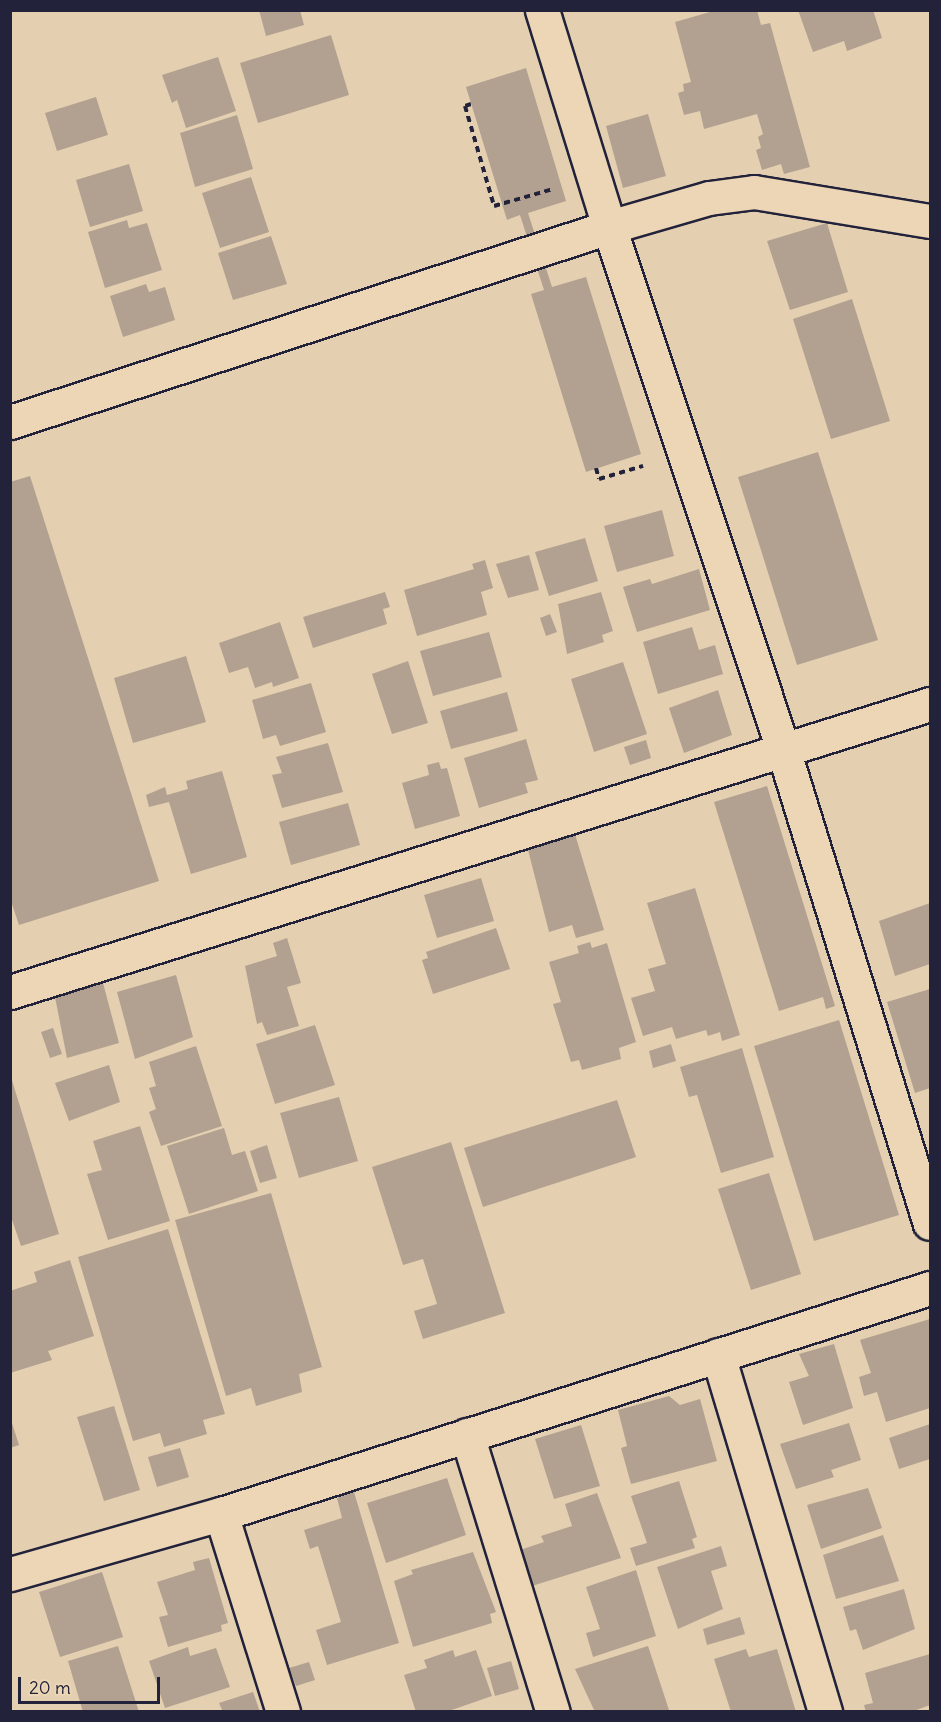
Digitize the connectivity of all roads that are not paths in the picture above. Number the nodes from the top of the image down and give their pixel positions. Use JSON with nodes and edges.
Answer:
{"nodes":[{"id":1,"x":542,"y":10,"type":"edge"},
{"id":2,"x":930,"y":220,"type":"edge"},
{"id":3,"x":609,"y":227,"type":"junction"},
{"id":4,"x":10,"y":422,"type":"edge"},
{"id":5,"x":930,"y":704,"type":"edge"},
{"id":6,"x":783,"y":749,"type":"junction"},
{"id":7,"x":10,"y":993,"type":"edge"},
{"id":8,"x":930,"y":1223,"type":"edge"},
{"id":9,"x":930,"y":1288,"type":"edge"},
{"id":10,"x":718,"y":1355,"type":"junction"},
{"id":11,"x":467,"y":1436,"type":"junction"},
{"id":12,"x":221,"y":1514,"type":"junction"},
{"id":13,"x":10,"y":1574,"type":"edge"},
{"id":14,"x":283,"y":1712,"type":"edge"},
{"id":15,"x":554,"y":1712,"type":"edge"},
{"id":16,"x":825,"y":1712,"type":"edge"}],
"edges":[{"from":1,"to":3,"type":"street"},
{"from":2,"to":3,"type":"street"},
{"from":3,"to":4,"type":"street"},
{"from":3,"to":6,"type":"street"},
{"from":5,"to":6,"type":"street"},
{"from":6,"to":7,"type":"street"},
{"from":6,"to":8,"type":"street"},
{"from":9,"to":10,"type":"street"},
{"from":10,"to":11,"type":"street"},
{"from":10,"to":16,"type":"street"},
{"from":11,"to":12,"type":"street"},
{"from":11,"to":15,"type":"street"},
{"from":12,"to":13,"type":"street"},
{"from":12,"to":14,"type":"street"}]}
